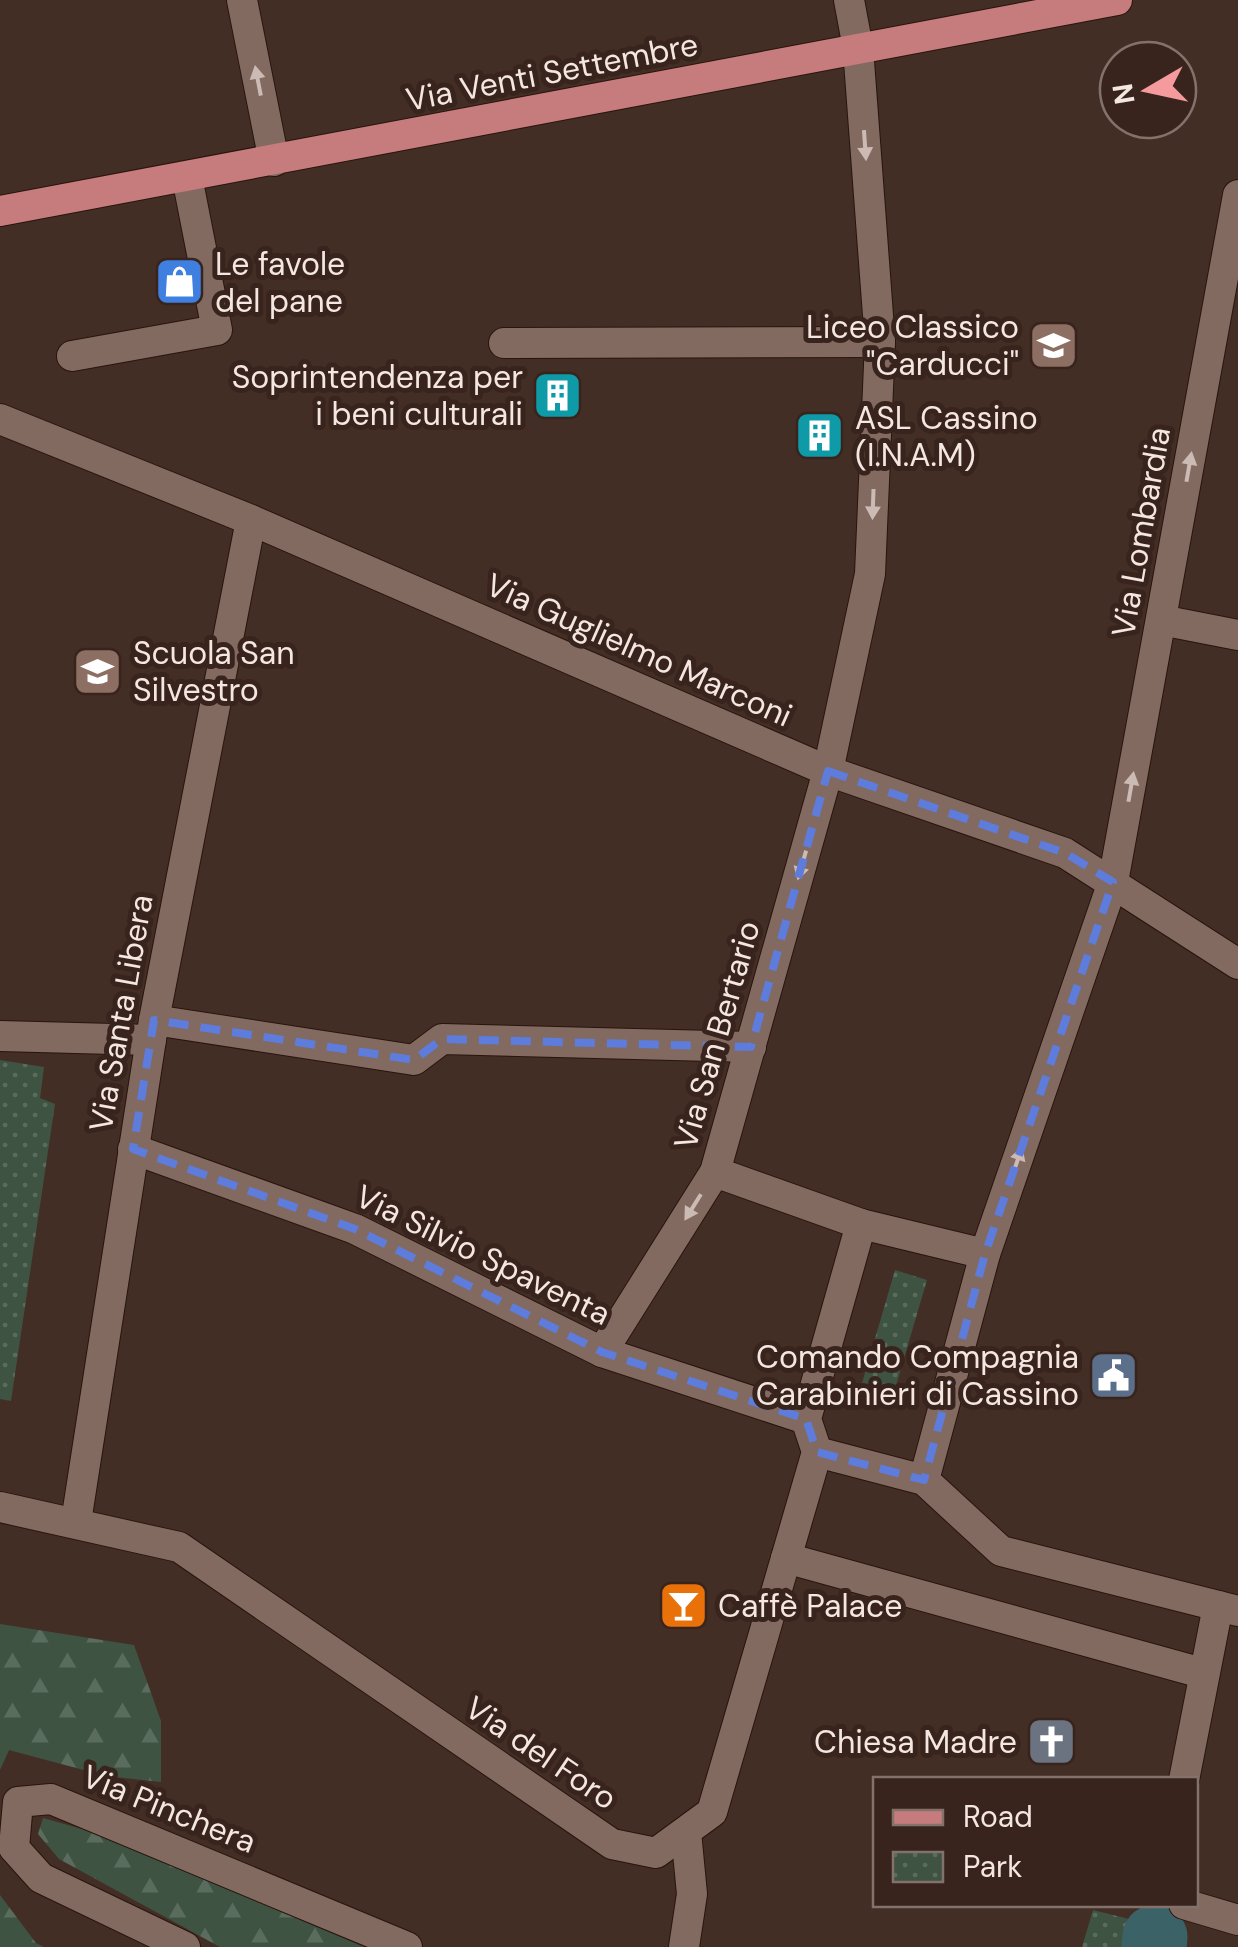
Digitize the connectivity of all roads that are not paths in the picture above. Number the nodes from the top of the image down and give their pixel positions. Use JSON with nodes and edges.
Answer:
{"nodes":[{"id":1,"x":242,"y":0,"type":"edge"},
{"id":2,"x":849,"y":0,"type":"edge"},
{"id":3,"x":1117,"y":0,"type":"edge"},
{"id":4,"x":858,"y":48,"type":"junction"},
{"id":5,"x":274,"y":161,"type":"junction"},
{"id":6,"x":187,"y":177,"type":"junction"},
{"id":7,"x":1238,"y":195,"type":"edge"},
{"id":8,"x":0,"y":210,"type":"edge"},
{"id":9,"x":1226,"y":326,"type":"edge"},
{"id":10,"x":504,"y":342,"type":"dead end"},
{"id":11,"x":880,"y":342,"type":"junction"},
{"id":12,"x":72,"y":356,"type":"dead end"},
{"id":13,"x":0,"y":419,"type":"edge"},
{"id":14,"x":251,"y":520,"type":"junction"},
{"id":15,"x":1162,"y":620,"type":"junction"},
{"id":16,"x":1238,"y":635,"type":"edge"},
{"id":17,"x":828,"y":771,"type":"junction"},
{"id":18,"x":1114,"y":882,"type":"junction"},
{"id":19,"x":1238,"y":964,"type":"edge"},
{"id":20,"x":152,"y":1030,"type":"junction"},
{"id":21,"x":0,"y":1036,"type":"edge"},
{"id":22,"x":750,"y":1046,"type":"junction"},
{"id":23,"x":132,"y":1149,"type":"junction"},
{"id":24,"x":715,"y":1172,"type":"junction"},
{"id":25,"x":861,"y":1224,"type":"junction"},
{"id":26,"x":985,"y":1254,"type":"junction"},
{"id":27,"x":602,"y":1352,"type":"junction"},
{"id":28,"x":806,"y":1419,"type":"junction"},
{"id":29,"x":816,"y":1452,"type":"junction"},
{"id":30,"x":924,"y":1480,"type":"junction"},
{"id":31,"x":0,"y":1508,"type":"edge"},
{"id":32,"x":76,"y":1522,"type":"junction"},
{"id":33,"x":786,"y":1558,"type":"junction"},
{"id":34,"x":1228,"y":1609,"type":"edge"},
{"id":35,"x":1202,"y":1674,"type":"junction"},
{"id":36,"x":1185,"y":1777,"type":"edge"},
{"id":37,"x":686,"y":1832,"type":"junction"},
{"id":38,"x":1194,"y":1907,"type":"edge"},
{"id":39,"x":1238,"y":1920,"type":"edge"},
{"id":40,"x":185,"y":1947,"type":"edge"},
{"id":41,"x":407,"y":1947,"type":"edge"},
{"id":42,"x":684,"y":1947,"type":"edge"}],
"edges":[{"from":5,"to":1,"type":"street","one_way":true},
{"from":2,"to":4,"type":"street","name":"Via San Bertario"},
{"from":3,"to":4,"type":"main road","name":"Via Venti Settembre"},
{"from":4,"to":5,"type":"main road","name":"Via Venti Settembre"},
{"from":4,"to":11,"type":"street","name":"Via San Bertario","one_way":true},
{"from":5,"to":6,"type":"main road","name":"Via Venti Settembre"},
{"from":6,"to":8,"type":"main road","name":"Via Venti Settembre"},
{"from":6,"to":12,"type":"street"},
{"from":7,"to":9,"type":"street","name":"Via Lombardia"},
{"from":15,"to":9,"type":"street","name":"Via Lombardia","one_way":true},
{"from":10,"to":11,"type":"street"},
{"from":11,"to":17,"type":"street","name":"Via San Bertario","one_way":true},
{"from":13,"to":14,"type":"street","name":"Via Guglielmo Marconi"},
{"from":14,"to":17,"type":"street","name":"Via Guglielmo Marconi"},
{"from":14,"to":20,"type":"street","name":"Via Santa Libera"},
{"from":15,"to":16,"type":"street"},
{"from":18,"to":15,"type":"street","name":"Via Lombardia","one_way":true},
{"from":17,"to":18,"type":"street","name":"Via Guglielmo Marconi"},
{"from":17,"to":22,"type":"street","name":"Via San Bertario","one_way":true},
{"from":18,"to":19,"type":"street","name":"Via Guglielmo Marconi"},
{"from":26,"to":18,"type":"street","name":"Via Lombardia","one_way":true},
{"from":20,"to":21,"type":"street"},
{"from":20,"to":22,"type":"street"},
{"from":20,"to":23,"type":"street","name":"Via Santa Libera"},
{"from":22,"to":24,"type":"street","name":"Via San Bertario"},
{"from":23,"to":27,"type":"street","name":"Via Silvio Spaventa"},
{"from":23,"to":32,"type":"street","name":"Via Santa Libera"},
{"from":24,"to":25,"type":"street"},
{"from":24,"to":27,"type":"street","name":"Via San Bertario","one_way":true},
{"from":25,"to":26,"type":"street"},
{"from":25,"to":28,"type":"street"},
{"from":26,"to":30,"type":"street","name":"Via Lombardia"},
{"from":27,"to":28,"type":"street","name":"Via Silvio Spaventa"},
{"from":28,"to":29,"type":"street"},
{"from":29,"to":30,"type":"street"},
{"from":29,"to":33,"type":"street","name":"Via del Foro"},
{"from":30,"to":34,"type":"street"},
{"from":31,"to":32,"type":"street","name":"Via del Foro"},
{"from":32,"to":37,"type":"street","name":"Via del Foro"},
{"from":33,"to":35,"type":"street"},
{"from":33,"to":37,"type":"street","name":"Via del Foro"},
{"from":34,"to":35,"type":"street"},
{"from":35,"to":36,"type":"street"},
{"from":37,"to":42,"type":"street"},
{"from":38,"to":39,"type":"street"},
{"from":40,"to":41,"type":"street","name":"Via Pinchera"}]}
